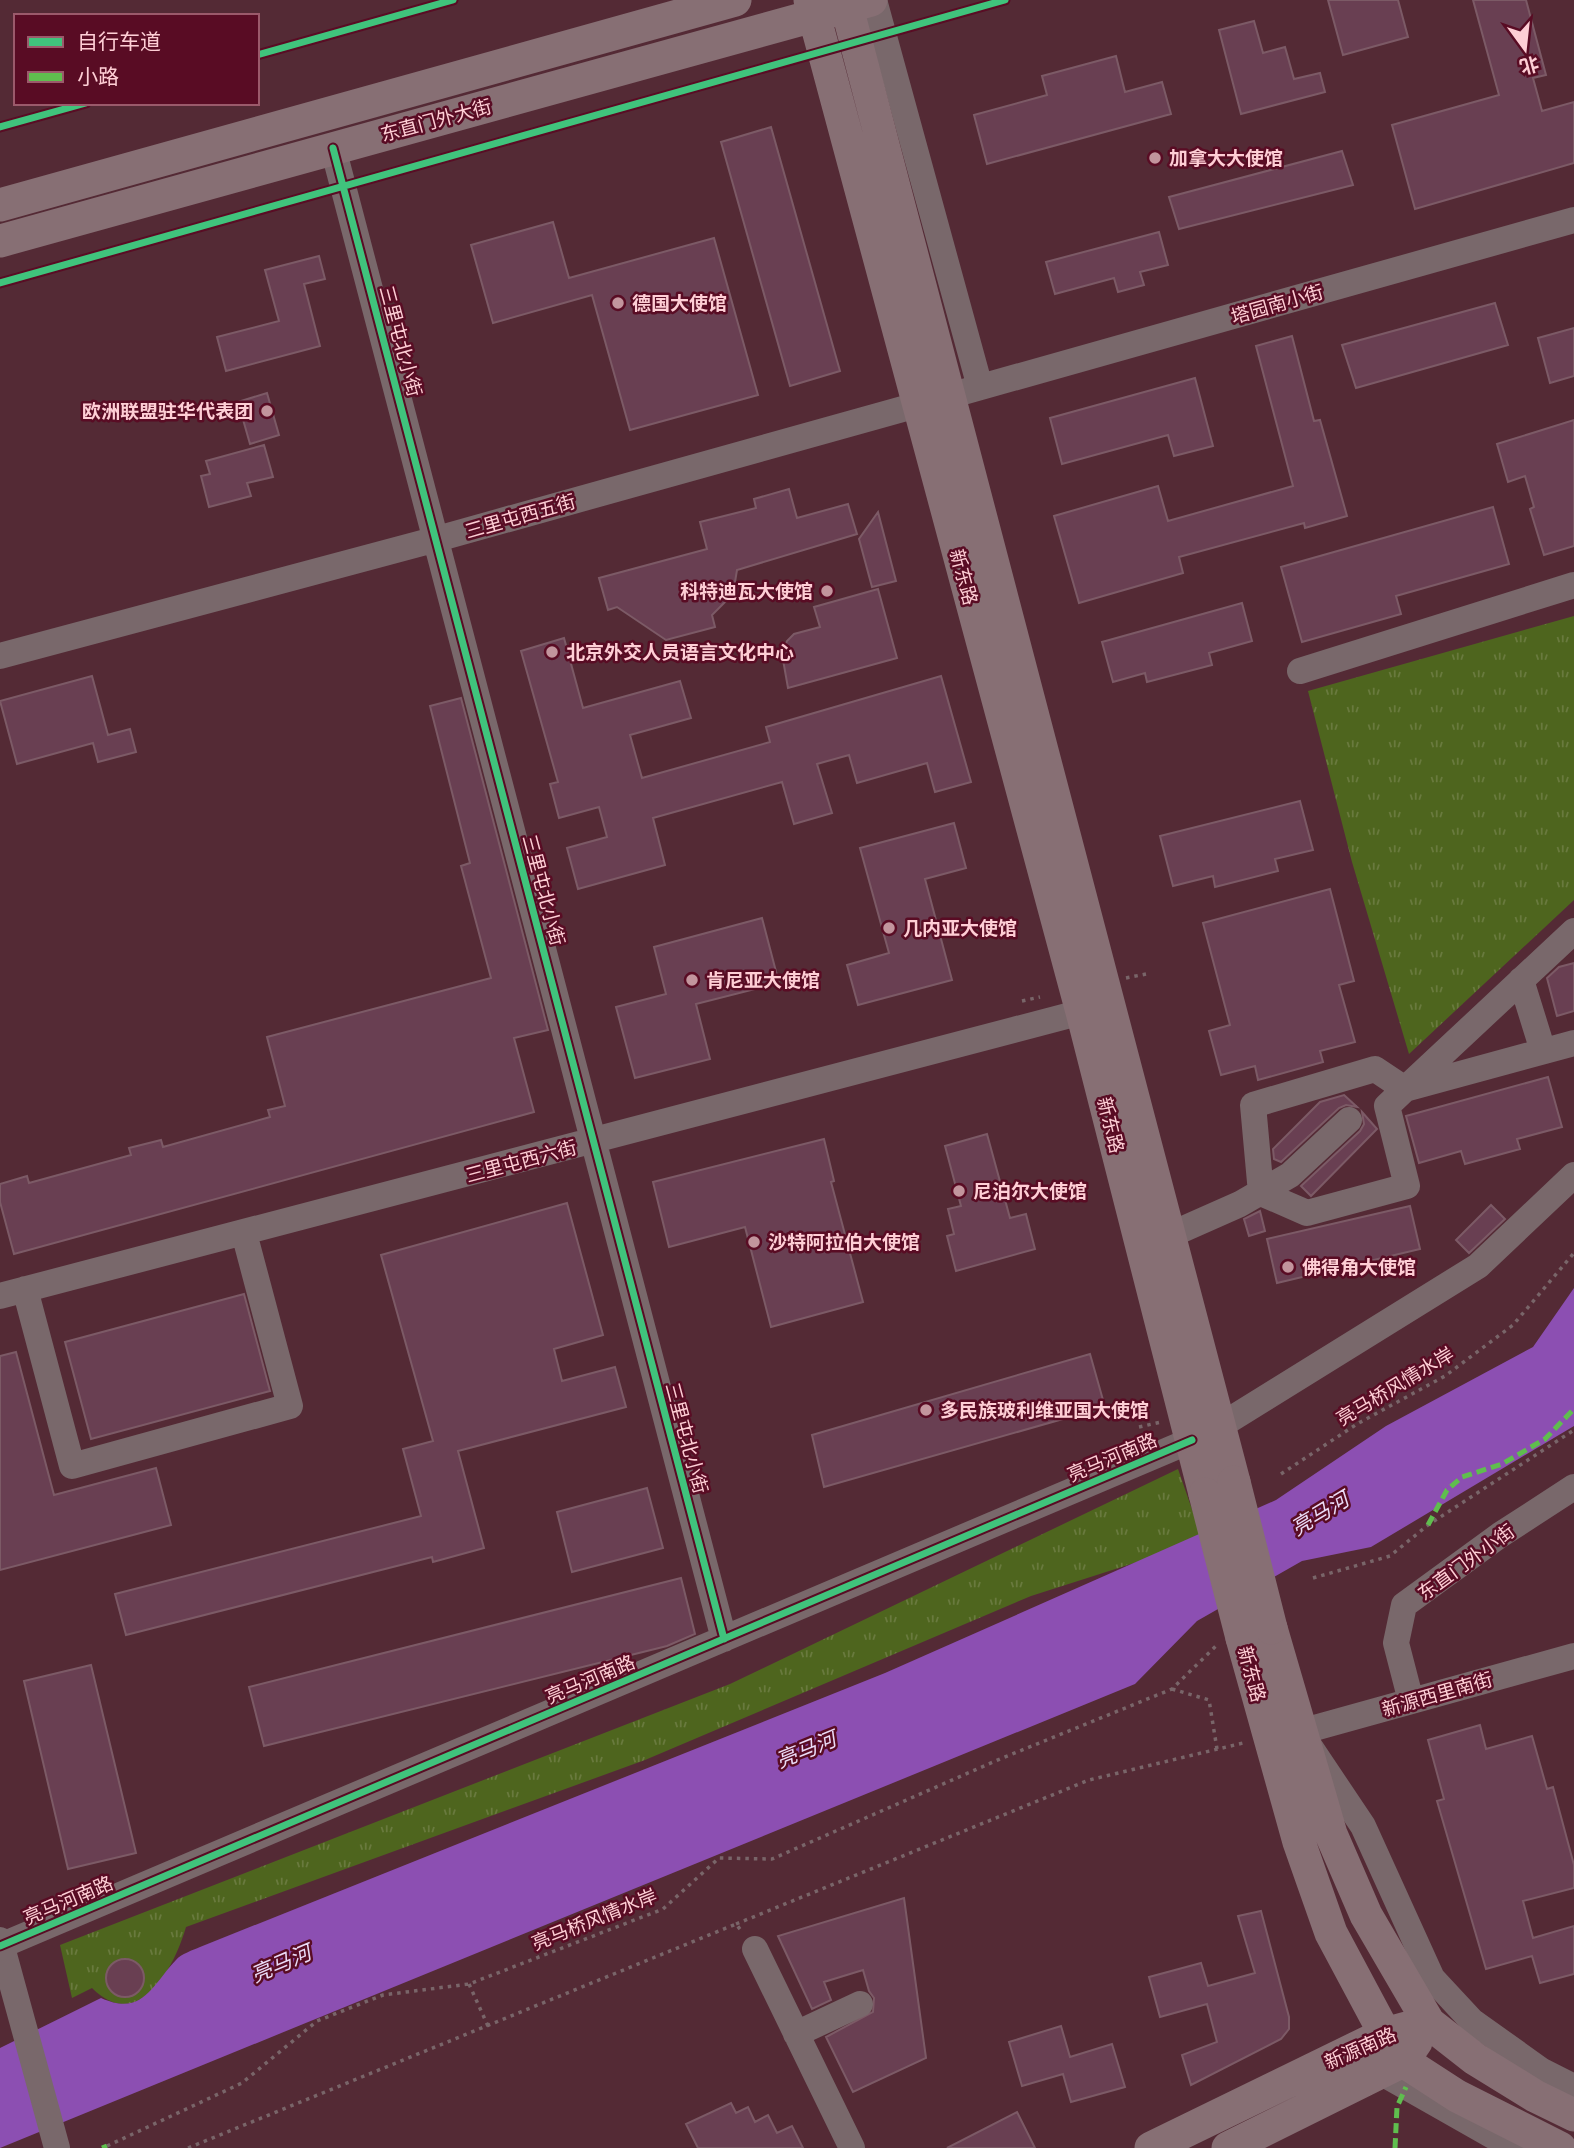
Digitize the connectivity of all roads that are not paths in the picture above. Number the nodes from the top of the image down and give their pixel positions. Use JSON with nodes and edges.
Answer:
{"nodes":[{"id":1,"x":735,"y":0,"type":"edge"},
{"id":2,"x":859,"y":2,"type":"edge"},
{"id":3,"x":812,"y":8,"type":"edge"},
{"id":4,"x":333,"y":148,"type":"junction"},
{"id":5,"x":0,"y":205,"type":"edge"},
{"id":6,"x":1574,"y":220,"type":"edge"},
{"id":7,"x":0,"y":241,"type":"edge"},
{"id":8,"x":965,"y":391,"type":"junction"},
{"id":9,"x":917,"y":405,"type":"junction"},
{"id":10,"x":437,"y":540,"type":"junction"},
{"id":11,"x":1574,"y":585,"type":"edge"},
{"id":12,"x":0,"y":656,"type":"edge"},
{"id":13,"x":1300,"y":671,"type":"dead end"},
{"id":14,"x":1569,"y":940,"type":"edge"},
{"id":15,"x":1521,"y":981,"type":"junction"},
{"id":16,"x":1082,"y":1012,"type":"junction"},
{"id":17,"x":1574,"y":1043,"type":"edge"},
{"id":18,"x":1543,"y":1051,"type":"junction"},
{"id":19,"x":1405,"y":1088,"type":"junction"},
{"id":20,"x":1349,"y":1120,"type":"dead end"},
{"id":21,"x":593,"y":1142,"type":"junction"},
{"id":22,"x":1574,"y":1175,"type":"edge"},
{"id":23,"x":1261,"y":1193,"type":"junction"},
{"id":24,"x":244,"y":1233,"type":"junction"},
{"id":25,"x":1170,"y":1235,"type":"junction"},
{"id":26,"x":13,"y":1292,"type":"edge"},
{"id":27,"x":1206,"y":1433,"type":"junction"},
{"id":28,"x":1574,"y":1487,"type":"edge"},
{"id":29,"x":724,"y":1639,"type":"junction"},
{"id":30,"x":1574,"y":1656,"type":"edge"},
{"id":31,"x":1412,"y":1701,"type":"junction"},
{"id":32,"x":1284,"y":1734,"type":"junction"},
{"id":33,"x":0,"y":1944,"type":"edge"},
{"id":34,"x":755,"y":1949,"type":"road end"},
{"id":35,"x":860,"y":2004,"type":"dead end"},
{"id":36,"x":1429,"y":2023,"type":"junction"},
{"id":37,"x":796,"y":2034,"type":"junction"},
{"id":38,"x":1383,"y":2052,"type":"junction"},
{"id":39,"x":1574,"y":2087,"type":"edge"},
{"id":40,"x":1574,"y":2115,"type":"edge"},
{"id":41,"x":57,"y":2148,"type":"edge"},
{"id":42,"x":852,"y":2148,"type":"edge"},
{"id":43,"x":1151,"y":2148,"type":"edge"},
{"id":44,"x":1228,"y":2148,"type":"edge"},
{"id":45,"x":1514,"y":2148,"type":"edge"},
{"id":46,"x":1560,"y":2148,"type":"edge"}],
"edges":[{"from":1,"to":5,"type":"main road","name":"东直门外大街"},
{"from":2,"to":3,"type":"main road","name":"东直门外大街"},
{"from":2,"to":8,"type":"main road","name":"新东路"},
{"from":3,"to":4,"type":"main road","name":"东直门外大街"},
{"from":3,"to":9,"type":"main road","name":"新东路"},
{"from":4,"to":7,"type":"main road","name":"东直门外大街"},
{"from":4,"to":10,"type":"street","name":"三里屯北小街"},
{"from":6,"to":8,"type":"street","name":"塔园南小街"},
{"from":8,"to":25,"type":"main road","name":"新东路"},
{"from":9,"to":10,"type":"street","name":"三里屯西五街"},
{"from":9,"to":16,"type":"main road","name":"新东路"},
{"from":10,"to":12,"type":"street","name":"三里屯西五街"},
{"from":10,"to":21,"type":"street","name":"三里屯北小街"},
{"from":11,"to":13,"type":"street"},
{"from":14,"to":15,"type":"street"},
{"from":15,"to":18,"type":"street"},
{"from":15,"to":19,"type":"street"},
{"from":16,"to":21,"type":"street","name":"三里屯西六街"},
{"from":16,"to":27,"type":"main road","name":"新东路"},
{"from":17,"to":18,"type":"street"},
{"from":18,"to":19,"type":"street"},
{"from":19,"to":23,"type":"street"},
{"from":19,"to":23,"type":"street"},
{"from":20,"to":23,"type":"street"},
{"from":21,"to":24,"type":"street","name":"三里屯西六街"},
{"from":21,"to":29,"type":"street","name":"三里屯北小街"},
{"from":22,"to":27,"type":"street","name":"亮马河南路"},
{"from":23,"to":25,"type":"street"},
{"from":24,"to":26,"type":"street","name":"三里屯西六街"},
{"from":24,"to":26,"type":"street"},
{"from":25,"to":27,"type":"main road","name":"新东路"},
{"from":27,"to":29,"type":"street","name":"亮马河南路"},
{"from":27,"to":32,"type":"main road","name":"新东路","bridge":true},
{"from":28,"to":31,"type":"street","name":"东直门外小街"},
{"from":29,"to":33,"type":"street","name":"亮马河南路"},
{"from":30,"to":31,"type":"street","name":"新源西里南街"},
{"from":31,"to":32,"type":"street","name":"新源西里南街"},
{"from":32,"to":36,"type":"main road","name":"新东路"},
{"from":32,"to":38,"type":"main road","name":"新东路"},
{"from":32,"to":39,"type":"street"},
{"from":33,"to":41,"type":"street"},
{"from":34,"to":37,"type":"street"},
{"from":35,"to":37,"type":"street"},
{"from":36,"to":38,"type":"main road","name":"新源南路"},
{"from":36,"to":40,"type":"main road","name":"新东路"},
{"from":37,"to":42,"type":"street"},
{"from":38,"to":43,"type":"main road","name":"新源南路"},
{"from":38,"to":44,"type":"main road","name":"新源南路"},
{"from":38,"to":45,"type":"street"},
{"from":38,"to":46,"type":"main road","name":"新东路"}]}
